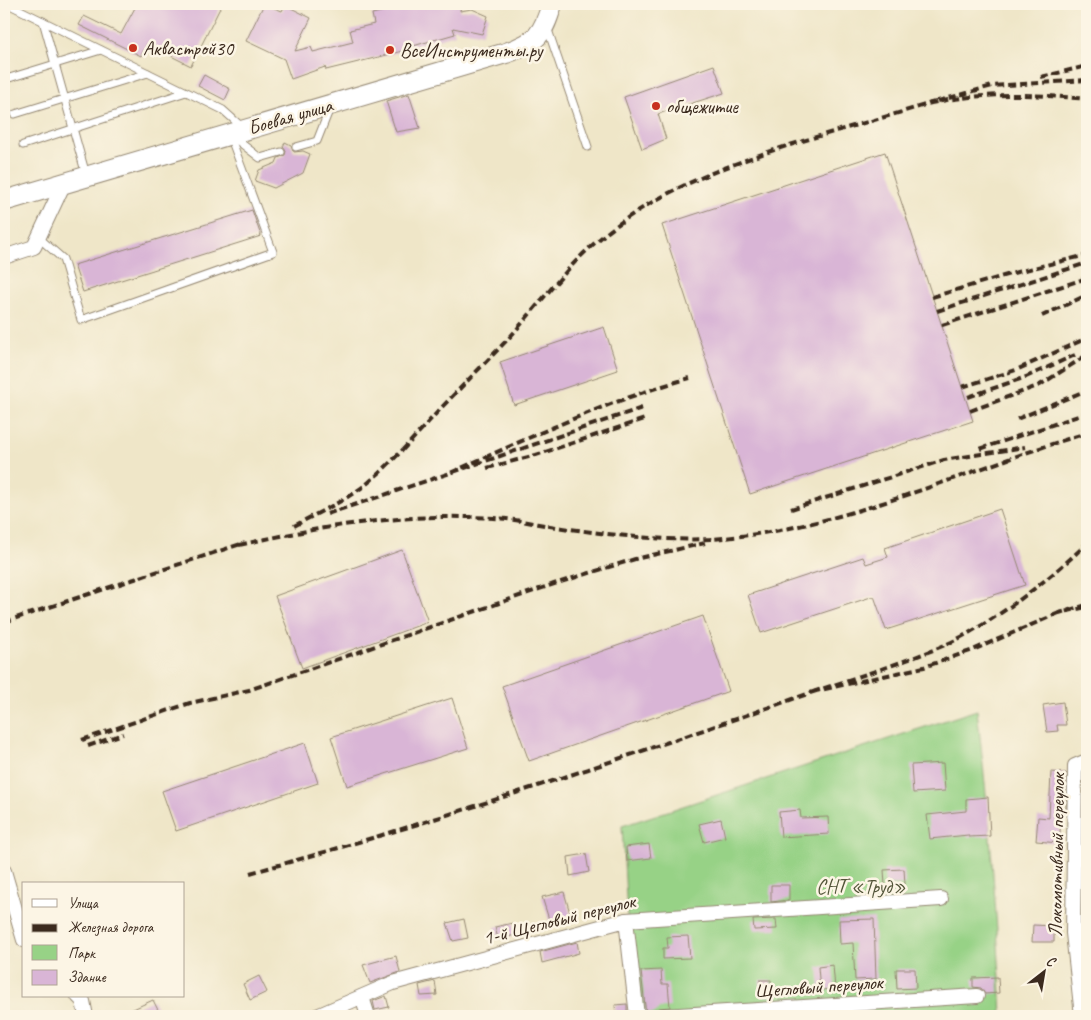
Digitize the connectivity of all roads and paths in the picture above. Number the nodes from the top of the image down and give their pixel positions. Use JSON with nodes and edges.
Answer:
{"nodes":[{"id":1,"x":8,"y":4,"type":"edge"},
{"id":2,"x":552,"y":4,"type":"edge"},
{"id":3,"x":43,"y":21,"type":"junction"},
{"id":4,"x":546,"y":24,"type":"junction"},
{"id":5,"x":101,"y":50,"type":"junction"},
{"id":6,"x":55,"y":64,"type":"junction"},
{"id":7,"x":148,"y":73,"type":"junction"},
{"id":8,"x":6,"y":79,"type":"dead end"},
{"id":9,"x":186,"y":92,"type":"junction"},
{"id":10,"x":65,"y":99,"type":"junction"},
{"id":11,"x":332,"y":104,"type":"junction"},
{"id":12,"x":15,"y":114,"type":"dead end"},
{"id":13,"x":73,"y":129,"type":"junction"},
{"id":14,"x":236,"y":131,"type":"junction"},
{"id":15,"x":23,"y":145,"type":"dead end"},
{"id":16,"x":296,"y":147,"type":"dead end"},
{"id":17,"x":588,"y":148,"type":"dead end"},
{"id":18,"x":281,"y":152,"type":"dead end"},
{"id":19,"x":87,"y":177,"type":"junction"},
{"id":20,"x":64,"y":183,"type":"junction"},
{"id":21,"x":4,"y":201,"type":"edge"},
{"id":22,"x":39,"y":238,"type":"junction"},
{"id":23,"x":4,"y":258,"type":"edge"},
{"id":24,"x":1087,"y":762,"type":"edge"},
{"id":25,"x":4,"y":871,"type":"edge"},
{"id":26,"x":941,"y":899,"type":"dead end"},
{"id":27,"x":626,"y":920,"type":"junction"},
{"id":28,"x":22,"y":933,"type":"edge"},
{"id":29,"x":977,"y":996,"type":"dead end"},
{"id":30,"x":362,"y":997,"type":"junction"},
{"id":31,"x":80,"y":999,"type":"edge"},
{"id":32,"x":86,"y":1016,"type":"edge"},
{"id":33,"x":317,"y":1016,"type":"edge"},
{"id":34,"x":368,"y":1016,"type":"edge"},
{"id":35,"x":637,"y":1016,"type":"edge"},
{"id":36,"x":663,"y":1016,"type":"edge"},
{"id":37,"x":1082,"y":1016,"type":"edge"}],
"edges":[{"from":1,"to":3,"type":"lane"},
{"from":2,"to":4,"type":"main road","name":"Боевая улица"},
{"from":3,"to":5,"type":"lane"},
{"from":3,"to":6,"type":"lane"},
{"from":4,"to":11,"type":"main road","name":"Боевая улица"},
{"from":4,"to":17,"type":"lane"},
{"from":5,"to":6,"type":"lane"},
{"from":5,"to":7,"type":"lane"},
{"from":6,"to":8,"type":"lane"},
{"from":6,"to":10,"type":"lane"},
{"from":7,"to":9,"type":"lane"},
{"from":7,"to":10,"type":"lane"},
{"from":9,"to":13,"type":"lane"},
{"from":9,"to":14,"type":"lane"},
{"from":10,"to":12,"type":"lane"},
{"from":10,"to":13,"type":"lane"},
{"from":11,"to":14,"type":"main road","name":"Боевая улица"},
{"from":11,"to":16,"type":"lane"},
{"from":13,"to":15,"type":"lane"},
{"from":13,"to":19,"type":"lane"},
{"from":14,"to":18,"type":"lane"},
{"from":14,"to":19,"type":"main road","name":"Боевая улица"},
{"from":14,"to":22,"type":"lane"},
{"from":19,"to":20,"type":"main road","name":"Боевая улица"},
{"from":20,"to":21,"type":"main road","name":"Боевая улица"},
{"from":20,"to":22,"type":"street"},
{"from":22,"to":23,"type":"street"},
{"from":24,"to":37,"type":"street","name":"Локомотивный переулок"},
{"from":25,"to":28,"type":"street"},
{"from":26,"to":27,"type":"street","name":"1-й Щегловый переулок"},
{"from":27,"to":30,"type":"street","name":"1-й Щегловый переулок"},
{"from":27,"to":35,"type":"street"},
{"from":29,"to":36,"type":"street","name":"Щегловый переулок"},
{"from":30,"to":33,"type":"street","name":"1-й Щегловый переулок"},
{"from":30,"to":34,"type":"street"},
{"from":31,"to":32,"type":"street"}]}
